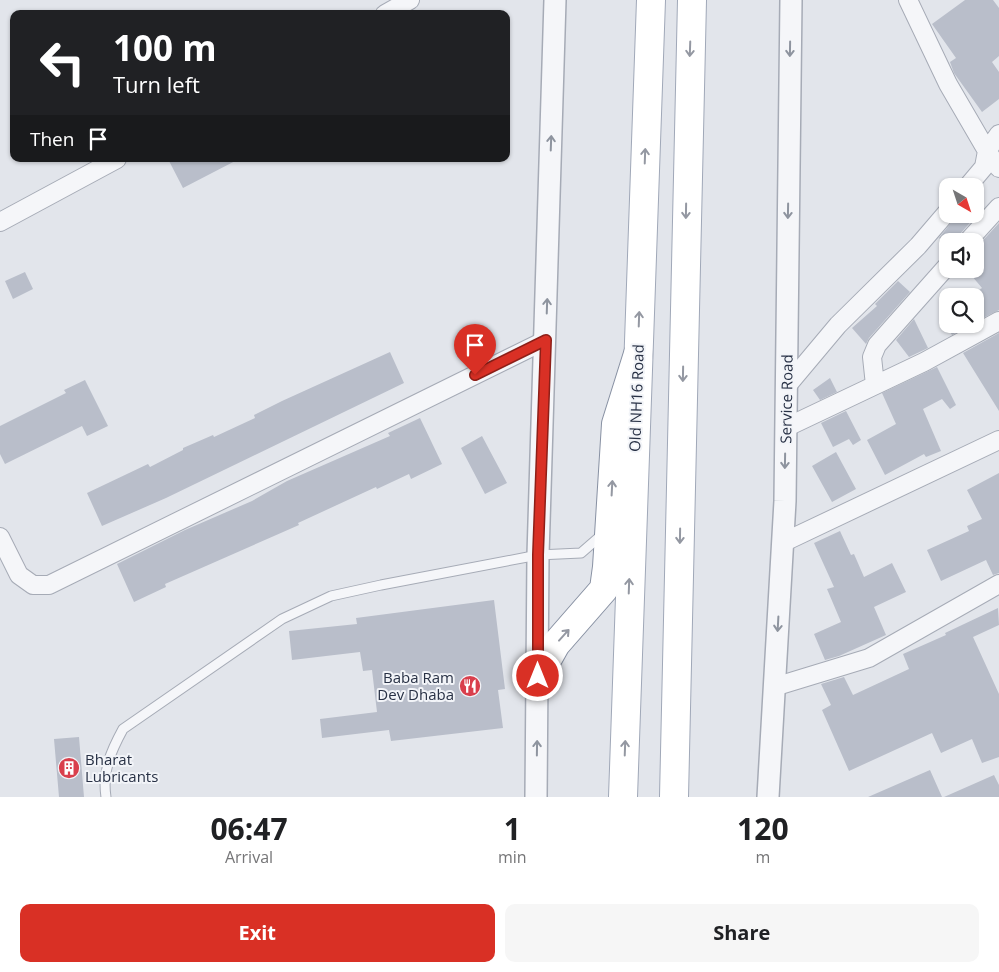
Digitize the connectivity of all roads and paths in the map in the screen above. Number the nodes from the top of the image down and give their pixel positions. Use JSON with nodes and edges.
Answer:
{"nodes":[{"id":1,"x":410,"y":0,"type":"edge"},
{"id":2,"x":555,"y":0,"type":"edge"},
{"id":3,"x":651,"y":0,"type":"edge"},
{"id":4,"x":692,"y":0,"type":"edge"},
{"id":5,"x":791,"y":0,"type":"edge"},
{"id":6,"x":908,"y":0,"type":"edge"},
{"id":7,"x":392,"y":10,"type":"edge"},
{"id":8,"x":999,"y":134,"type":"edge"},
{"id":9,"x":987,"y":151,"type":"junction"},
{"id":10,"x":111,"y":162,"type":"edge"},
{"id":11,"x":999,"y":168,"type":"edge"},
{"id":12,"x":975,"y":178,"type":"edge"},
{"id":13,"x":999,"y":207,"type":"edge"},
{"id":14,"x":0,"y":222,"type":"edge"},
{"id":15,"x":939,"y":222,"type":"edge"},
{"id":16,"x":975,"y":233,"type":"edge"},
{"id":17,"x":939,"y":275,"type":"edge"},
{"id":18,"x":999,"y":321,"type":"edge"},
{"id":19,"x":546,"y":340,"type":"junction"},
{"id":20,"x":638,"y":354,"type":"junction"},
{"id":21,"x":875,"y":385,"type":"junction"},
{"id":22,"x":786,"y":386,"type":"junction"},
{"id":23,"x":785,"y":428,"type":"junction"},
{"id":24,"x":999,"y":440,"type":"edge"},
{"id":25,"x":610,"y":528,"type":"junction"},
{"id":26,"x":0,"y":537,"type":"edge"},
{"id":27,"x":782,"y":543,"type":"junction"},
{"id":28,"x":538,"y":555,"type":"junction"},
{"id":29,"x":999,"y":584,"type":"edge"},
{"id":30,"x":538,"y":676,"type":"junction"},
{"id":31,"x":774,"y":687,"type":"junction"},
{"id":32,"x":106,"y":797,"type":"edge"},
{"id":33,"x":536,"y":797,"type":"edge"},
{"id":34,"x":623,"y":797,"type":"edge"},
{"id":35,"x":674,"y":797,"type":"edge"},
{"id":36,"x":768,"y":797,"type":"edge"}],
"edges":[{"from":1,"to":7,"type":"street"},
{"from":19,"to":2,"type":"street","one_way":true},
{"from":20,"to":3,"type":"main road","name":"Old NH16 Road","one_way":true},
{"from":4,"to":35,"type":"main road","one_way":true},
{"from":5,"to":22,"type":"street","name":"Service Road","one_way":true},
{"from":6,"to":9,"type":"street"},
{"from":8,"to":9,"type":"street"},
{"from":9,"to":11,"type":"street"},
{"from":9,"to":12,"type":"street"},
{"from":10,"to":14,"type":"street"},
{"from":13,"to":16,"type":"street"},
{"from":15,"to":22,"type":"street"},
{"from":17,"to":21,"type":"street"},
{"from":18,"to":21,"type":"street"},
{"from":19,"to":26,"type":"street"},
{"from":19,"to":28,"type":"street"},
{"from":25,"to":20,"type":"main road","one_way":true},
{"from":34,"to":20,"type":"main road","name":"Old NH16 Road","one_way":true},
{"from":21,"to":23,"type":"street"},
{"from":22,"to":23,"type":"street","name":"Service Road"},
{"from":23,"to":27,"type":"street","name":"Service Road","one_way":true},
{"from":24,"to":27,"type":"street"},
{"from":25,"to":28,"type":"lane"},
{"from":30,"to":25,"type":"main road","one_way":true},
{"from":27,"to":31,"type":"street","name":"Service Road","one_way":true},
{"from":28,"to":30,"type":"street"},
{"from":28,"to":32,"type":"lane"},
{"from":29,"to":31,"type":"street"},
{"from":33,"to":30,"type":"street","one_way":true},
{"from":31,"to":36,"type":"street","name":"Service Road"}]}
